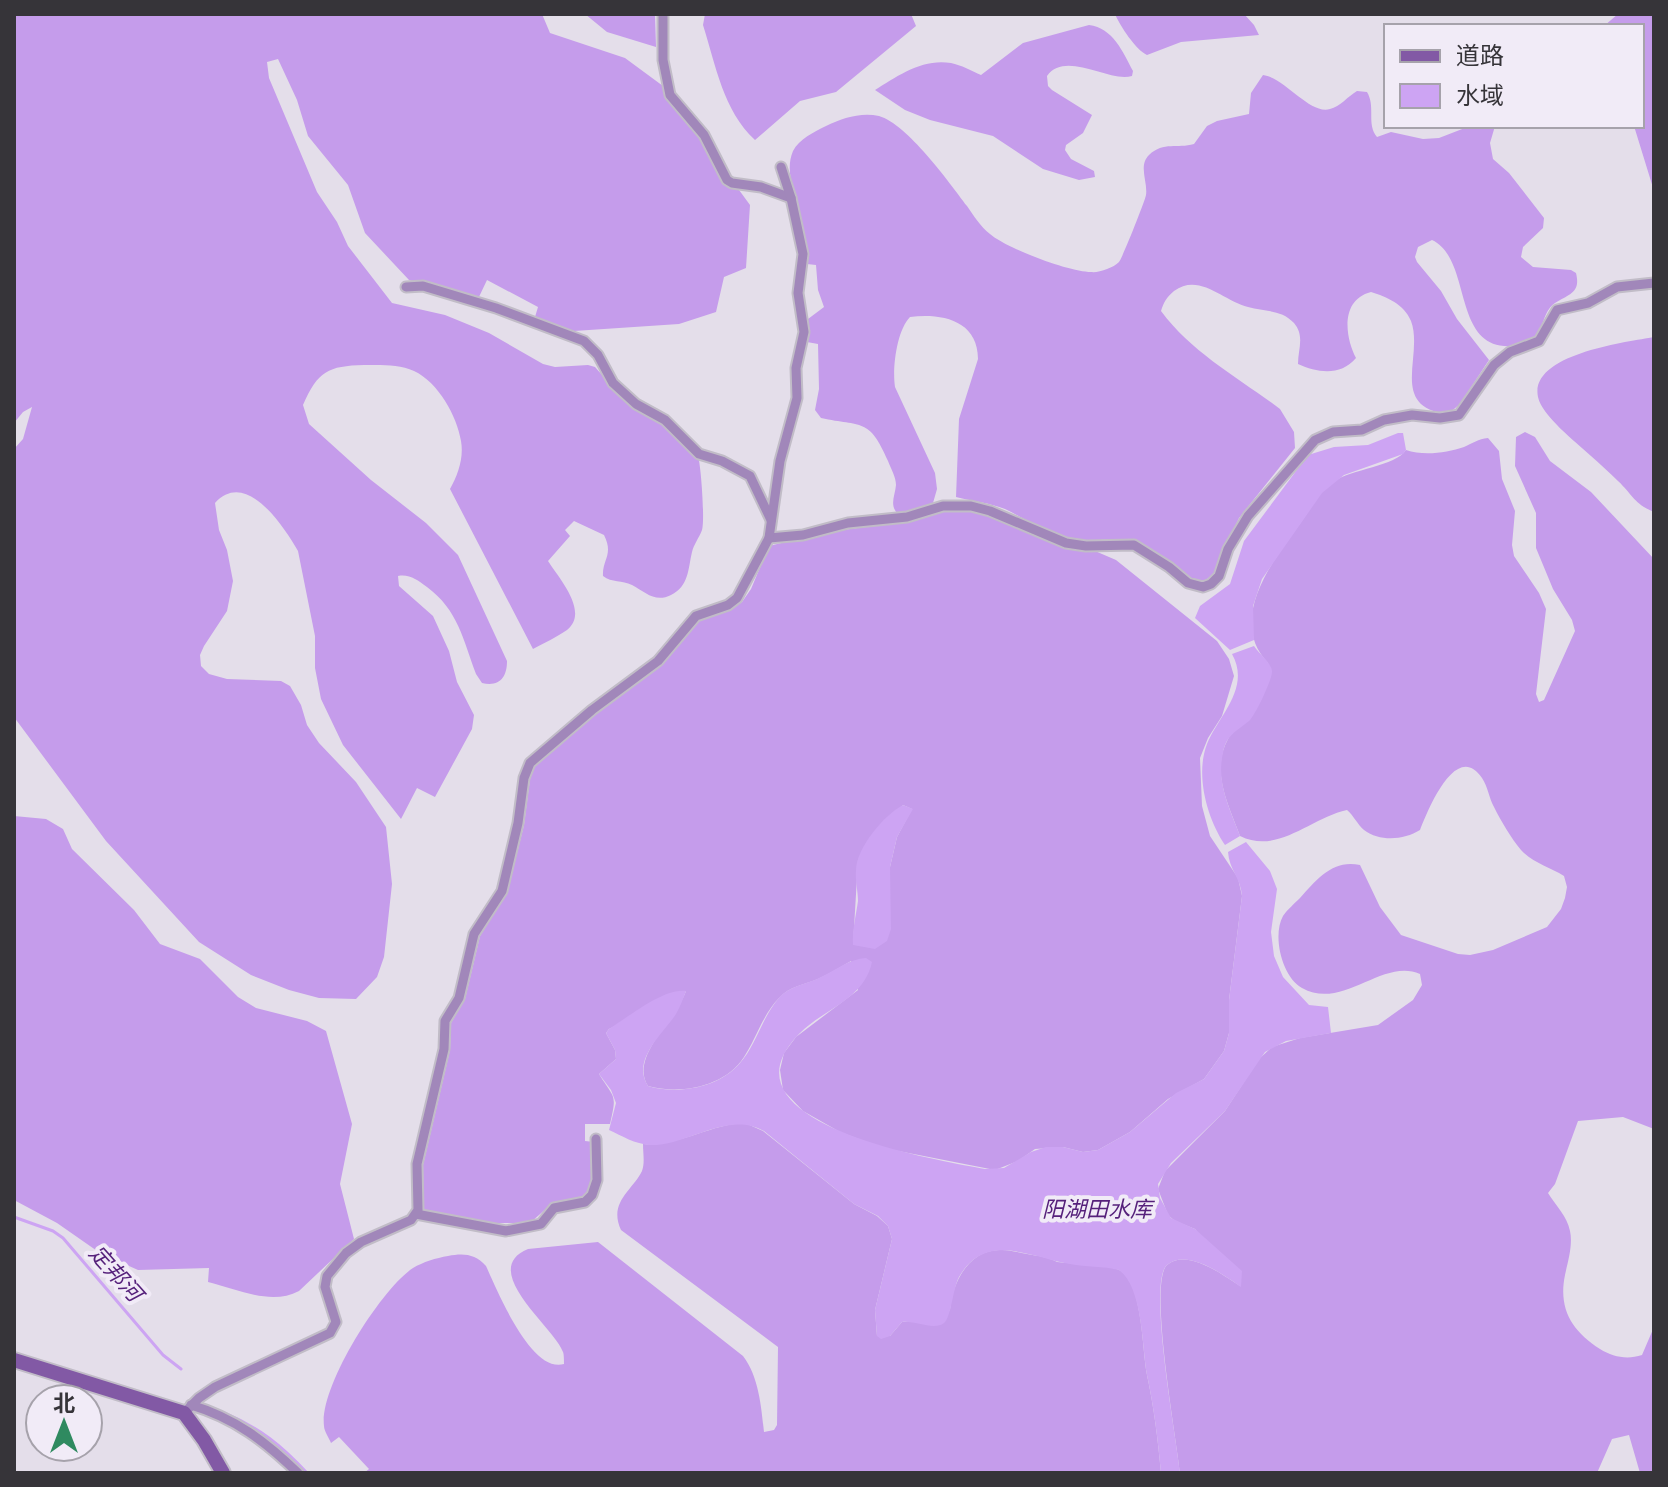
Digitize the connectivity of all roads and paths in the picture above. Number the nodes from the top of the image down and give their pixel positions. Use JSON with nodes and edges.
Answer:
{"nodes":[{"id":1,"x":663,"y":14,"type":"edge"},
{"id":2,"x":781,"y":167,"type":"dead end"},
{"id":3,"x":791,"y":198,"type":"junction"},
{"id":4,"x":1654,"y":283,"type":"edge"},
{"id":5,"x":406,"y":287,"type":"dead end"},
{"id":6,"x":772,"y":522,"type":"junction"},
{"id":7,"x":769,"y":538,"type":"junction"},
{"id":8,"x":596,"y":1139,"type":"dead end"},
{"id":9,"x":416,"y":1214,"type":"junction"},
{"id":10,"x":14,"y":1360,"type":"edge"},
{"id":11,"x":188,"y":1409,"type":"junction"},
{"id":12,"x":223,"y":1473,"type":"edge"},
{"id":13,"x":298,"y":1473,"type":"edge"}],
"edges":[{"from":1,"to":3,"type":"street"},
{"from":2,"to":3,"type":"street"},
{"from":3,"to":6,"type":"street"},
{"from":4,"to":7,"type":"street"},
{"from":5,"to":6,"type":"street"},
{"from":6,"to":7,"type":"street"},
{"from":7,"to":9,"type":"street"},
{"from":8,"to":9,"type":"street"},
{"from":9,"to":11,"type":"street"},
{"from":10,"to":11,"type":"street"},
{"from":11,"to":12,"type":"street"},
{"from":11,"to":13,"type":"street"}]}
